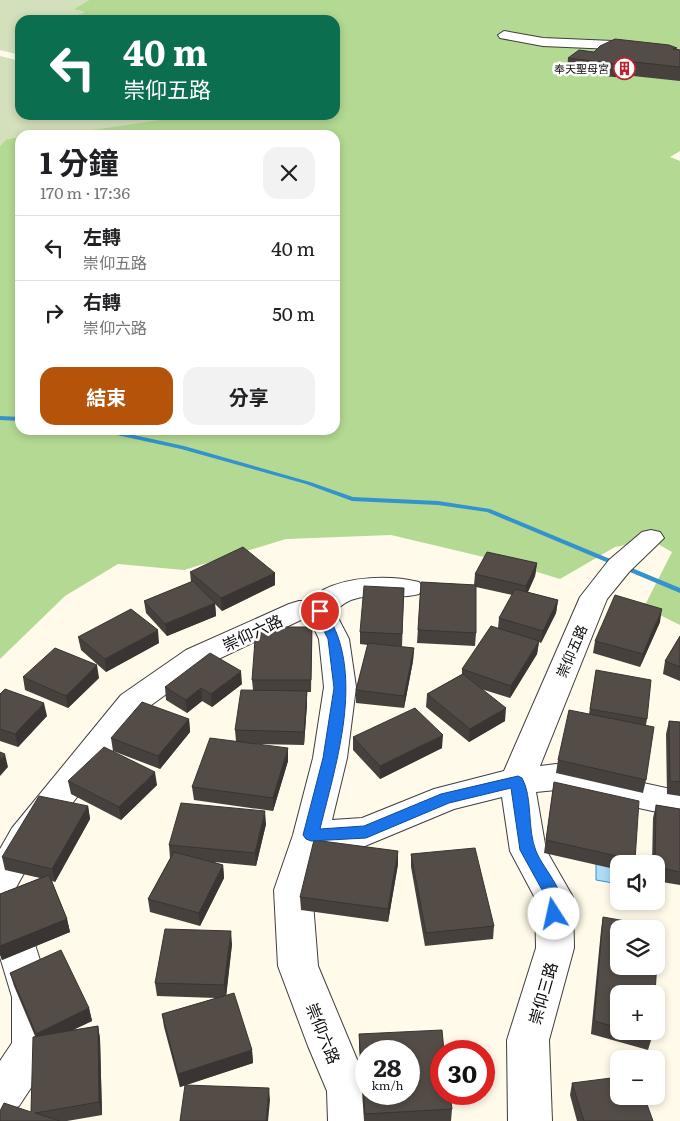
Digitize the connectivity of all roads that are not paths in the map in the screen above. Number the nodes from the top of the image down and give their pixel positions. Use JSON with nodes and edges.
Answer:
{"nodes":[{"id":1,"x":504,"y":35,"type":"dead end"},
{"id":2,"x":680,"y":59,"type":"edge"},
{"id":3,"x":651,"y":538,"type":"dead end"},
{"id":4,"x":409,"y":588,"type":"dead end"},
{"id":5,"x":320,"y":611,"type":"junction"},
{"id":6,"x":518,"y":781,"type":"junction"},
{"id":7,"x":680,"y":804,"type":"edge"},
{"id":8,"x":311,"y":835,"type":"junction"},
{"id":9,"x":0,"y":882,"type":"edge"},
{"id":10,"x":0,"y":897,"type":"edge"},
{"id":11,"x":4,"y":1092,"type":"dead end"},
{"id":12,"x":350,"y":1121,"type":"edge"},
{"id":13,"x":530,"y":1121,"type":"edge"}],
"edges":[{"from":1,"to":2,"type":"street"},
{"from":3,"to":6,"type":"street","name":"崇仰五路"},
{"from":4,"to":5,"type":"street"},
{"from":5,"to":8,"type":"street","name":"崇仰六路"},
{"from":5,"to":9,"type":"street","name":"崇仰六路"},
{"from":6,"to":7,"type":"street"},
{"from":6,"to":8,"type":"street"},
{"from":6,"to":13,"type":"street","name":"崇仰三路"},
{"from":8,"to":12,"type":"street","name":"崇仰六路"},
{"from":10,"to":11,"type":"street"}]}
